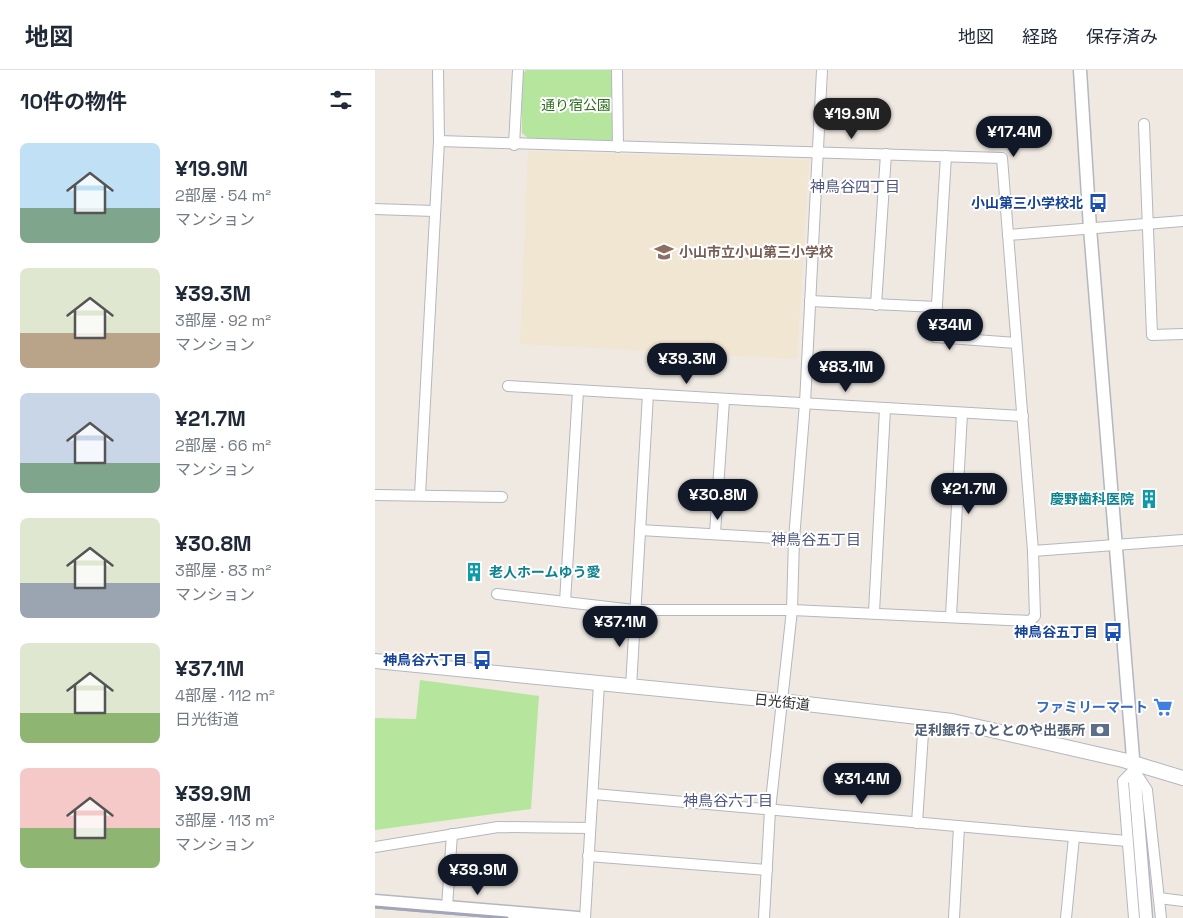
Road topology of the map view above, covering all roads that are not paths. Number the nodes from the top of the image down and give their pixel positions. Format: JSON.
{"nodes":[{"id":1,"x":438,"y":70,"type":"edge"},
{"id":2,"x":518,"y":70,"type":"edge"},
{"id":3,"x":617,"y":70,"type":"edge"},
{"id":4,"x":822,"y":70,"type":"edge"},
{"id":5,"x":1080,"y":70,"type":"edge"},
{"id":6,"x":1144,"y":124,"type":"dead end"},
{"id":7,"x":439,"y":141,"type":"junction"},
{"id":8,"x":514,"y":145,"type":"junction"},
{"id":9,"x":618,"y":147,"type":"junction"},
{"id":10,"x":817,"y":152,"type":"junction"},
{"id":11,"x":885,"y":154,"type":"junction"},
{"id":12,"x":946,"y":156,"type":"junction"},
{"id":13,"x":375,"y":209,"type":"edge"},
{"id":14,"x":434,"y":211,"type":"junction"},
{"id":15,"x":1183,"y":221,"type":"edge"},
{"id":16,"x":1149,"y":224,"type":"junction"},
{"id":17,"x":1091,"y":228,"type":"junction"},
{"id":18,"x":1009,"y":234,"type":"junction"},
{"id":19,"x":810,"y":301,"type":"junction"},
{"id":20,"x":876,"y":305,"type":"junction"},
{"id":21,"x":937,"y":307,"type":"junction"},
{"id":22,"x":1183,"y":334,"type":"edge"},
{"id":23,"x":1017,"y":343,"type":"junction"},
{"id":24,"x":508,"y":386,"type":"dead end"},
{"id":25,"x":578,"y":391,"type":"junction"},
{"id":26,"x":648,"y":394,"type":"junction"},
{"id":27,"x":724,"y":400,"type":"junction"},
{"id":28,"x":805,"y":403,"type":"junction"},
{"id":29,"x":885,"y":409,"type":"junction"},
{"id":30,"x":962,"y":413,"type":"junction"},
{"id":31,"x":1023,"y":416,"type":"junction"},
{"id":32,"x":375,"y":495,"type":"edge"},
{"id":33,"x":420,"y":495,"type":"junction"},
{"id":34,"x":502,"y":497,"type":"dead end"},
{"id":35,"x":640,"y":530,"type":"junction"},
{"id":36,"x":715,"y":533,"type":"junction"},
{"id":37,"x":794,"y":539,"type":"junction"},
{"id":38,"x":1183,"y":540,"type":"edge"},
{"id":39,"x":1116,"y":545,"type":"junction"},
{"id":40,"x":1033,"y":551,"type":"junction"},
{"id":41,"x":497,"y":594,"type":"dead end"},
{"id":42,"x":565,"y":602,"type":"junction"},
{"id":43,"x":634,"y":610,"type":"junction"},
{"id":44,"x":792,"y":610,"type":"junction"},
{"id":45,"x":874,"y":612,"type":"junction"},
{"id":46,"x":951,"y":616,"type":"junction"},
{"id":47,"x":375,"y":661,"type":"edge"},
{"id":48,"x":599,"y":684,"type":"junction"},
{"id":49,"x":631,"y":686,"type":"junction"},
{"id":50,"x":781,"y":701,"type":"junction"},
{"id":51,"x":924,"y":718,"type":"junction"},
{"id":52,"x":1133,"y":766,"type":"junction"},
{"id":53,"x":1183,"y":778,"type":"edge"},
{"id":54,"x":593,"y":794,"type":"junction"},
{"id":55,"x":770,"y":810,"type":"junction"},
{"id":56,"x":917,"y":823,"type":"junction"},
{"id":57,"x":959,"y":827,"type":"junction"},
{"id":58,"x":590,"y":828,"type":"junction"},
{"id":59,"x":452,"y":834,"type":"junction"},
{"id":60,"x":1074,"y":837,"type":"junction"},
{"id":61,"x":1127,"y":841,"type":"junction"},
{"id":62,"x":375,"y":847,"type":"edge"},
{"id":63,"x":588,"y":856,"type":"junction"},
{"id":64,"x":767,"y":870,"type":"junction"},
{"id":65,"x":1159,"y":898,"type":"junction"},
{"id":66,"x":1183,"y":900,"type":"edge"},
{"id":67,"x":375,"y":901,"type":"edge"},
{"id":68,"x":447,"y":907,"type":"junction"},
{"id":69,"x":578,"y":918,"type":"edge"},
{"id":70,"x":585,"y":918,"type":"edge"},
{"id":71,"x":764,"y":918,"type":"edge"},
{"id":72,"x":954,"y":918,"type":"edge"},
{"id":73,"x":1066,"y":918,"type":"edge"},
{"id":74,"x":1134,"y":918,"type":"edge"},
{"id":75,"x":1147,"y":918,"type":"edge"},
{"id":76,"x":1161,"y":918,"type":"edge"}],
"edges":[{"from":1,"to":7,"type":"street"},
{"from":2,"to":8,"type":"street"},
{"from":3,"to":9,"type":"street"},
{"from":4,"to":10,"type":"street"},
{"from":5,"to":17,"type":"street"},
{"from":6,"to":16,"type":"street"},
{"from":7,"to":8,"type":"street"},
{"from":7,"to":14,"type":"street"},
{"from":8,"to":9,"type":"street"},
{"from":9,"to":10,"type":"street"},
{"from":10,"to":11,"type":"street"},
{"from":10,"to":19,"type":"street"},
{"from":11,"to":12,"type":"street"},
{"from":11,"to":20,"type":"street"},
{"from":12,"to":18,"type":"street"},
{"from":12,"to":21,"type":"street"},
{"from":13,"to":14,"type":"street"},
{"from":14,"to":33,"type":"street"},
{"from":15,"to":16,"type":"street"},
{"from":16,"to":17,"type":"street"},
{"from":16,"to":22,"type":"street"},
{"from":17,"to":18,"type":"street"},
{"from":17,"to":39,"type":"street"},
{"from":18,"to":23,"type":"street"},
{"from":19,"to":20,"type":"street"},
{"from":19,"to":28,"type":"street"},
{"from":20,"to":21,"type":"street"},
{"from":21,"to":23,"type":"street"},
{"from":23,"to":31,"type":"street"},
{"from":24,"to":25,"type":"street"},
{"from":25,"to":26,"type":"street"},
{"from":25,"to":42,"type":"street"},
{"from":26,"to":27,"type":"street"},
{"from":26,"to":35,"type":"street"},
{"from":27,"to":28,"type":"street"},
{"from":27,"to":36,"type":"street"},
{"from":28,"to":29,"type":"street"},
{"from":28,"to":37,"type":"street"},
{"from":29,"to":30,"type":"street"},
{"from":29,"to":45,"type":"street"},
{"from":30,"to":31,"type":"street"},
{"from":30,"to":46,"type":"street"},
{"from":31,"to":40,"type":"street"},
{"from":32,"to":33,"type":"street"},
{"from":33,"to":34,"type":"street"},
{"from":35,"to":36,"type":"street"},
{"from":35,"to":43,"type":"street"},
{"from":36,"to":37,"type":"street"},
{"from":37,"to":44,"type":"street"},
{"from":38,"to":39,"type":"street"},
{"from":39,"to":40,"type":"street"},
{"from":39,"to":52,"type":"street"},
{"from":40,"to":46,"type":"street"},
{"from":41,"to":42,"type":"street"},
{"from":42,"to":43,"type":"street"},
{"from":43,"to":44,"type":"street"},
{"from":43,"to":49,"type":"street"},
{"from":44,"to":45,"type":"street"},
{"from":44,"to":50,"type":"street"},
{"from":45,"to":46,"type":"street"},
{"from":47,"to":48,"type":"main road","name":"日光街道"},
{"from":48,"to":49,"type":"main road","name":"日光街道"},
{"from":48,"to":54,"type":"street"},
{"from":49,"to":50,"type":"main road","name":"日光街道"},
{"from":50,"to":51,"type":"main road","name":"日光街道"},
{"from":50,"to":55,"type":"street"},
{"from":51,"to":52,"type":"main road","name":"日光街道"},
{"from":51,"to":56,"type":"street"},
{"from":52,"to":53,"type":"main road","name":"日光街道"},
{"from":52,"to":61,"type":"street"},
{"from":52,"to":65,"type":"street"},
{"from":52,"to":75,"type":"street"},
{"from":54,"to":55,"type":"street"},
{"from":54,"to":58,"type":"street"},
{"from":55,"to":56,"type":"street"},
{"from":55,"to":64,"type":"street"},
{"from":56,"to":57,"type":"street"},
{"from":57,"to":60,"type":"street"},
{"from":57,"to":72,"type":"street"},
{"from":58,"to":59,"type":"street"},
{"from":58,"to":63,"type":"street"},
{"from":59,"to":62,"type":"street"},
{"from":59,"to":68,"type":"street"},
{"from":60,"to":61,"type":"street"},
{"from":60,"to":73,"type":"street"},
{"from":61,"to":74,"type":"street"},
{"from":63,"to":64,"type":"street"},
{"from":63,"to":70,"type":"street"},
{"from":64,"to":71,"type":"street"},
{"from":65,"to":66,"type":"street"},
{"from":65,"to":76,"type":"street"},
{"from":67,"to":68,"type":"street"},
{"from":68,"to":69,"type":"street"}]}
